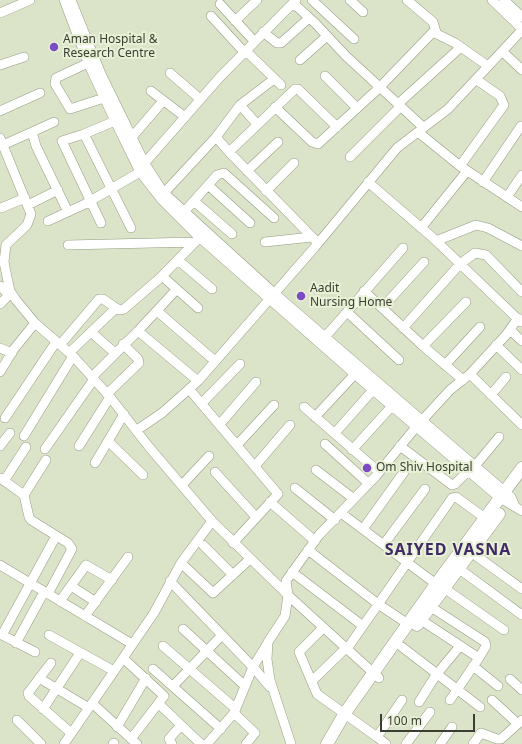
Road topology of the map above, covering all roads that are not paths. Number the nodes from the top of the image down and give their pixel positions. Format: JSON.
{"nodes":[{"id":1,"x":29,"y":0,"type":"edge"},
{"id":2,"x":64,"y":0,"type":"edge"},
{"id":3,"x":71,"y":0,"type":"edge"},
{"id":4,"x":256,"y":0,"type":"edge"},
{"id":5,"x":312,"y":0,"type":"edge"},
{"id":6,"x":350,"y":0,"type":"edge"},
{"id":7,"x":407,"y":0,"type":"edge"},
{"id":8,"x":492,"y":0,"type":"edge"},
{"id":9,"x":504,"y":0,"type":"edge"},
{"id":10,"x":294,"y":2,"type":"edge"},
{"id":11,"x":220,"y":4,"type":"dead end"},
{"id":12,"x":363,"y":12,"type":"dead end"},
{"id":13,"x":0,"y":13,"type":"edge"},
{"id":14,"x":211,"y":16,"type":"dead end"},
{"id":15,"x":522,"y":17,"type":"edge"},
{"id":16,"x":309,"y":18,"type":"junction"},
{"id":17,"x":235,"y":21,"type":"junction"},
{"id":18,"x":522,"y":30,"type":"edge"},
{"id":19,"x":263,"y":32,"type":"junction"},
{"id":20,"x":436,"y":32,"type":"junction"},
{"id":21,"x":327,"y":36,"type":"junction"},
{"id":22,"x":354,"y":39,"type":"dead end"},
{"id":23,"x":254,"y":41,"type":"junction"},
{"id":24,"x":461,"y":47,"type":"junction"},
{"id":25,"x":244,"y":51,"type":"junction"},
{"id":26,"x":503,"y":52,"type":"junction"},
{"id":27,"x":24,"y":57,"type":"dead end"},
{"id":28,"x":300,"y":60,"type":"dead end"},
{"id":29,"x":88,"y":63,"type":"junction"},
{"id":30,"x":0,"y":65,"type":"edge"},
{"id":31,"x":488,"y":66,"type":"junction"},
{"id":32,"x":522,"y":70,"type":"edge"},
{"id":33,"x":170,"y":73,"type":"dead end"},
{"id":34,"x":325,"y":76,"type":"dead end"},
{"id":35,"x":477,"y":80,"type":"junction"},
{"id":36,"x":379,"y":88,"type":"junction"},
{"id":37,"x":151,"y":91,"type":"dead end"},
{"id":38,"x":40,"y":93,"type":"dead end"},
{"id":39,"x":104,"y":98,"type":"junction"},
{"id":40,"x":200,"y":99,"type":"junction"},
{"id":41,"x":163,"y":101,"type":"junction"},
{"id":42,"x":240,"y":105,"type":"junction"},
{"id":43,"x":399,"y":105,"type":"junction"},
{"id":44,"x":275,"y":107,"type":"junction"},
{"id":45,"x":357,"y":108,"type":"junction"},
{"id":46,"x":0,"y":111,"type":"edge"},
{"id":47,"x":185,"y":117,"type":"junction"},
{"id":48,"x":115,"y":120,"type":"junction"},
{"id":49,"x":54,"y":122,"type":"dead end"},
{"id":50,"x":257,"y":124,"type":"junction"},
{"id":51,"x":521,"y":126,"type":"edge"},
{"id":52,"x":337,"y":127,"type":"junction"},
{"id":53,"x":420,"y":130,"type":"junction"},
{"id":54,"x":32,"y":132,"type":"junction"},
{"id":55,"x":84,"y":134,"type":"junction"},
{"id":56,"x":132,"y":137,"type":"junction"},
{"id":57,"x":216,"y":137,"type":"junction"},
{"id":58,"x":2,"y":142,"type":"edge"},
{"id":59,"x":278,"y":142,"type":"dead end"},
{"id":60,"x":229,"y":152,"type":"junction"},
{"id":61,"x":350,"y":157,"type":"dead end"},
{"id":62,"x":294,"y":163,"type":"dead end"},
{"id":63,"x":141,"y":168,"type":"junction"},
{"id":64,"x":464,"y":169,"type":"junction"},
{"id":65,"x":247,"y":171,"type":"junction"},
{"id":66,"x":522,"y":174,"type":"edge"},
{"id":67,"x":368,"y":182,"type":"junction"},
{"id":68,"x":483,"y":182,"type":"junction"},
{"id":69,"x":208,"y":185,"type":"junction"},
{"id":70,"x":58,"y":190,"type":"junction"},
{"id":71,"x":111,"y":190,"type":"junction"},
{"id":72,"x":266,"y":191,"type":"junction"},
{"id":73,"x":164,"y":193,"type":"junction"},
{"id":74,"x":507,"y":197,"type":"junction"},
{"id":75,"x":90,"y":201,"type":"junction"},
{"id":76,"x":194,"y":201,"type":"junction"},
{"id":77,"x":26,"y":202,"type":"junction"},
{"id":78,"x":0,"y":207,"type":"edge"},
{"id":79,"x":522,"y":207,"type":"edge"},
{"id":80,"x":68,"y":212,"type":"junction"},
{"id":81,"x":184,"y":212,"type":"junction"},
{"id":82,"x":274,"y":218,"type":"dead end"},
{"id":83,"x":48,"y":221,"type":"dead end"},
{"id":84,"x":101,"y":223,"type":"dead end"},
{"id":85,"x":250,"y":223,"type":"dead end"},
{"id":86,"x":131,"y":228,"type":"dead end"},
{"id":87,"x":421,"y":228,"type":"junction"},
{"id":88,"x":232,"y":234,"type":"dead end"},
{"id":89,"x":200,"y":237,"type":"junction"},
{"id":90,"x":315,"y":240,"type":"junction"},
{"id":91,"x":436,"y":241,"type":"junction"},
{"id":92,"x":265,"y":242,"type":"dead end"},
{"id":93,"x":68,"y":245,"type":"dead end"},
{"id":94,"x":522,"y":246,"type":"edge"},
{"id":95,"x":403,"y":248,"type":"dead end"},
{"id":96,"x":178,"y":260,"type":"junction"},
{"id":97,"x":424,"y":262,"type":"dead end"},
{"id":98,"x":460,"y":264,"type":"junction"},
{"id":99,"x":162,"y":276,"type":"junction"},
{"id":100,"x":0,"y":286,"type":"edge"},
{"id":101,"x":212,"y":289,"type":"dead end"},
{"id":102,"x":176,"y":290,"type":"junction"},
{"id":103,"x":364,"y":291,"type":"junction"},
{"id":104,"x":522,"y":292,"type":"edge"},
{"id":105,"x":10,"y":294,"type":"junction"},
{"id":106,"x":271,"y":296,"type":"junction"},
{"id":107,"x":466,"y":302,"type":"dead end"},
{"id":108,"x":0,"y":304,"type":"edge"},
{"id":109,"x":198,"y":308,"type":"dead end"},
{"id":110,"x":382,"y":308,"type":"junction"},
{"id":111,"x":115,"y":309,"type":"junction"},
{"id":112,"x":158,"y":311,"type":"junction"},
{"id":113,"x":347,"y":312,"type":"junction"},
{"id":114,"x":520,"y":320,"type":"edge"},
{"id":115,"x":35,"y":323,"type":"junction"},
{"id":116,"x":480,"y":327,"type":"dead end"},
{"id":117,"x":403,"y":328,"type":"junction"},
{"id":118,"x":510,"y":330,"type":"junction"},
{"id":119,"x":138,"y":331,"type":"junction"},
{"id":120,"x":91,"y":332,"type":"junction"},
{"id":121,"x":326,"y":337,"type":"junction"},
{"id":122,"x":522,"y":342,"type":"edge"},
{"id":123,"x":58,"y":343,"type":"junction"},
{"id":124,"x":123,"y":344,"type":"junction"},
{"id":125,"x":496,"y":345,"type":"junction"},
{"id":126,"x":423,"y":346,"type":"junction"},
{"id":127,"x":0,"y":348,"type":"edge"},
{"id":128,"x":12,"y":352,"type":"junction"},
{"id":129,"x":115,"y":353,"type":"junction"},
{"id":130,"x":71,"y":354,"type":"junction"},
{"id":131,"x":399,"y":360,"type":"dead end"},
{"id":132,"x":215,"y":361,"type":"junction"},
{"id":133,"x":240,"y":364,"type":"dead end"},
{"id":134,"x":446,"y":365,"type":"junction"},
{"id":135,"x":522,"y":370,"type":"edge"},
{"id":136,"x":0,"y":372,"type":"edge"},
{"id":137,"x":355,"y":374,"type":"junction"},
{"id":138,"x":467,"y":377,"type":"junction"},
{"id":139,"x":506,"y":377,"type":"dead end"},
{"id":140,"x":93,"y":378,"type":"junction"},
{"id":141,"x":198,"y":381,"type":"junction"},
{"id":142,"x":256,"y":382,"type":"dead end"},
{"id":143,"x":189,"y":389,"type":"junction"},
{"id":144,"x":373,"y":390,"type":"junction"},
{"id":145,"x":109,"y":395,"type":"junction"},
{"id":146,"x":492,"y":395,"type":"junction"},
{"id":147,"x":202,"y":403,"type":"junction"},
{"id":148,"x":274,"y":405,"type":"dead end"},
{"id":149,"x":392,"y":406,"type":"junction"},
{"id":150,"x":304,"y":407,"type":"dead end"},
{"id":151,"x":124,"y":414,"type":"junction"},
{"id":152,"x":315,"y":417,"type":"junction"},
{"id":153,"x":5,"y":418,"type":"dead end"},
{"id":154,"x":220,"y":424,"type":"junction"},
{"id":155,"x":419,"y":424,"type":"junction"},
{"id":156,"x":522,"y":425,"type":"edge"},
{"id":157,"x":290,"y":426,"type":"dead end"},
{"id":158,"x":137,"y":430,"type":"junction"},
{"id":159,"x":10,"y":433,"type":"dead end"},
{"id":160,"x":335,"y":433,"type":"junction"},
{"id":161,"x":24,"y":436,"type":"dead end"},
{"id":162,"x":500,"y":437,"type":"dead end"},
{"id":163,"x":108,"y":441,"type":"junction"},
{"id":164,"x":325,"y":444,"type":"dead end"},
{"id":165,"x":237,"y":445,"type":"junction"},
{"id":166,"x":0,"y":446,"type":"edge"},
{"id":167,"x":79,"y":446,"type":"dead end"},
{"id":168,"x":400,"y":446,"type":"junction"},
{"id":169,"x":26,"y":447,"type":"dead end"},
{"id":170,"x":45,"y":449,"type":"dead end"},
{"id":171,"x":352,"y":450,"type":"junction"},
{"id":172,"x":209,"y":456,"type":"dead end"},
{"id":173,"x":46,"y":460,"type":"dead end"},
{"id":174,"x":94,"y":463,"type":"dead end"},
{"id":175,"x":254,"y":466,"type":"junction"},
{"id":176,"x":471,"y":468,"type":"junction"},
{"id":177,"x":522,"y":468,"type":"edge"},
{"id":178,"x":316,"y":470,"type":"dead end"},
{"id":179,"x":215,"y":472,"type":"dead end"},
{"id":180,"x":379,"y":472,"type":"junction"},
{"id":181,"x":404,"y":472,"type":"dead end"},
{"id":182,"x":143,"y":475,"type":"dead end"},
{"id":183,"x":2,"y":479,"type":"edge"},
{"id":184,"x":522,"y":482,"type":"edge"},
{"id":185,"x":368,"y":483,"type":"junction"},
{"id":186,"x":182,"y":486,"type":"junction"},
{"id":187,"x":295,"y":488,"type":"dead end"},
{"id":188,"x":425,"y":490,"type":"dead end"},
{"id":189,"x":24,"y":494,"type":"junction"},
{"id":190,"x":354,"y":499,"type":"junction"},
{"id":191,"x":510,"y":501,"type":"edge"},
{"id":192,"x":270,"y":502,"type":"junction"},
{"id":193,"x":338,"y":516,"type":"junction"},
{"id":194,"x":256,"y":517,"type":"junction"},
{"id":195,"x":485,"y":518,"type":"junction"},
{"id":196,"x":212,"y":521,"type":"junction"},
{"id":197,"x":363,"y":529,"type":"junction"},
{"id":198,"x":56,"y":536,"type":"junction"},
{"id":199,"x":315,"y":541,"type":"junction"},
{"id":200,"x":233,"y":543,"type":"junction"},
{"id":201,"x":384,"y":544,"type":"junction"},
{"id":202,"x":203,"y":545,"type":"dead end"},
{"id":203,"x":308,"y":550,"type":"junction"},
{"id":204,"x":471,"y":552,"type":"junction"},
{"id":205,"x":128,"y":557,"type":"dead end"},
{"id":206,"x":250,"y":559,"type":"junction"},
{"id":207,"x":406,"y":562,"type":"junction"},
{"id":208,"x":181,"y":563,"type":"junction"},
{"id":209,"x":0,"y":565,"type":"edge"},
{"id":210,"x":458,"y":568,"type":"junction"},
{"id":211,"x":292,"y":572,"type":"junction"},
{"id":212,"x":233,"y":575,"type":"junction"},
{"id":213,"x":112,"y":580,"type":"junction"},
{"id":214,"x":170,"y":581,"type":"junction"},
{"id":215,"x":30,"y":584,"type":"junction"},
{"id":216,"x":71,"y":586,"type":"junction"},
{"id":217,"x":440,"y":586,"type":"junction"},
{"id":218,"x":522,"y":589,"type":"edge"},
{"id":219,"x":46,"y":593,"type":"junction"},
{"id":220,"x":288,"y":595,"type":"junction"},
{"id":221,"x":60,"y":602,"type":"junction"},
{"id":222,"x":96,"y":602,"type":"junction"},
{"id":223,"x":378,"y":604,"type":"junction"},
{"id":224,"x":522,"y":606,"type":"edge"},
{"id":225,"x":431,"y":607,"type":"junction"},
{"id":226,"x":86,"y":616,"type":"junction"},
{"id":227,"x":522,"y":616,"type":"edge"},
{"id":228,"x":421,"y":620,"type":"junction"},
{"id":229,"x":408,"y":624,"type":"junction"},
{"id":230,"x":363,"y":626,"type":"junction"},
{"id":231,"x":323,"y":628,"type":"junction"},
{"id":232,"x":183,"y":629,"type":"dead end"},
{"id":233,"x":504,"y":630,"type":"dead end"},
{"id":234,"x":49,"y":635,"type":"dead end"},
{"id":235,"x":222,"y":635,"type":"junction"},
{"id":236,"x":268,"y":642,"type":"junction"},
{"id":237,"x":16,"y":643,"type":"junction"},
{"id":238,"x":132,"y":644,"type":"junction"},
{"id":239,"x":163,"y":646,"type":"dead end"},
{"id":240,"x":460,"y":646,"type":"junction"},
{"id":241,"x":402,"y":647,"type":"junction"},
{"id":242,"x":347,"y":649,"type":"junction"},
{"id":243,"x":207,"y":651,"type":"junction"},
{"id":244,"x":35,"y":652,"type":"dead end"},
{"id":245,"x":80,"y":653,"type":"junction"},
{"id":246,"x":123,"y":658,"type":"junction"},
{"id":247,"x":479,"y":658,"type":"junction"},
{"id":248,"x":51,"y":663,"type":"dead end"},
{"id":249,"x":473,"y":666,"type":"junction"},
{"id":250,"x":253,"y":667,"type":"junction"},
{"id":251,"x":153,"y":669,"type":"dead end"},
{"id":252,"x":189,"y":669,"type":"junction"},
{"id":253,"x":114,"y":671,"type":"junction"},
{"id":254,"x":436,"y":675,"type":"junction"},
{"id":255,"x":376,"y":676,"type":"junction"},
{"id":256,"x":39,"y":678,"type":"junction"},
{"id":257,"x":146,"y":678,"type":"junction"},
{"id":258,"x":510,"y":679,"type":"dead end"},
{"id":259,"x":313,"y":680,"type":"junction"},
{"id":260,"x":173,"y":686,"type":"junction"},
{"id":261,"x":245,"y":686,"type":"junction"},
{"id":262,"x":498,"y":686,"type":"dead end"},
{"id":263,"x":56,"y":690,"type":"junction"},
{"id":264,"x":272,"y":690,"type":"junction"},
{"id":265,"x":522,"y":690,"type":"edge"},
{"id":266,"x":457,"y":691,"type":"junction"},
{"id":267,"x":402,"y":700,"type":"dead end"},
{"id":268,"x":450,"y":700,"type":"dead end"},
{"id":269,"x":492,"y":700,"type":"dead end"},
{"id":270,"x":418,"y":702,"type":"dead end"},
{"id":271,"x":159,"y":704,"type":"junction"},
{"id":272,"x":90,"y":706,"type":"junction"},
{"id":273,"x":480,"y":707,"type":"dead end"},
{"id":274,"x":43,"y":709,"type":"junction"},
{"id":275,"x":235,"y":711,"type":"junction"},
{"id":276,"x":430,"y":712,"type":"dead end"},
{"id":277,"x":348,"y":715,"type":"junction"},
{"id":278,"x":17,"y":720,"type":"dead end"},
{"id":279,"x":520,"y":722,"type":"edge"},
{"id":280,"x":181,"y":725,"type":"junction"},
{"id":281,"x":117,"y":727,"type":"junction"},
{"id":282,"x":452,"y":727,"type":"dead end"},
{"id":283,"x":221,"y":729,"type":"junction"},
{"id":284,"x":71,"y":733,"type":"junction"},
{"id":285,"x":213,"y":737,"type":"junction"},
{"id":286,"x":377,"y":737,"type":"junction"},
{"id":287,"x":289,"y":740,"type":"edge"},
{"id":288,"x":134,"y":741,"type":"edge"},
{"id":289,"x":41,"y":744,"type":"edge"},
{"id":290,"x":64,"y":744,"type":"edge"},
{"id":291,"x":172,"y":744,"type":"edge"},
{"id":292,"x":201,"y":744,"type":"edge"},
{"id":293,"x":207,"y":744,"type":"edge"},
{"id":294,"x":221,"y":744,"type":"edge"},
{"id":295,"x":246,"y":744,"type":"edge"},
{"id":296,"x":281,"y":744,"type":"edge"},
{"id":297,"x":327,"y":744,"type":"edge"},
{"id":298,"x":335,"y":744,"type":"edge"},
{"id":299,"x":386,"y":744,"type":"edge"},
{"id":300,"x":406,"y":744,"type":"edge"},
{"id":301,"x":440,"y":744,"type":"edge"},
{"id":302,"x":473,"y":744,"type":"edge"}],
"edges":[{"from":1,"to":13,"type":"street"},
{"from":2,"to":29,"type":"street"},
{"from":3,"to":56,"type":"street"},
{"from":4,"to":17,"type":"street"},
{"from":5,"to":22,"type":"street"},
{"from":6,"to":12,"type":"street"},
{"from":7,"to":20,"type":"street"},
{"from":8,"to":18,"type":"street"},
{"from":9,"to":15,"type":"street"},
{"from":10,"to":16,"type":"street"},
{"from":10,"to":19,"type":"street"},
{"from":11,"to":17,"type":"street"},
{"from":14,"to":25,"type":"street"},
{"from":16,"to":19,"type":"street"},
{"from":16,"to":21,"type":"street"},
{"from":17,"to":23,"type":"street"},
{"from":18,"to":26,"type":"street"},
{"from":19,"to":23,"type":"street"},
{"from":20,"to":24,"type":"street"},
{"from":20,"to":36,"type":"street"},
{"from":21,"to":28,"type":"street"},
{"from":21,"to":36,"type":"street"},
{"from":23,"to":25,"type":"street"},
{"from":24,"to":31,"type":"street"},
{"from":24,"to":43,"type":"street"},
{"from":25,"to":40,"type":"street"},
{"from":25,"to":42,"type":"street"},
{"from":26,"to":31,"type":"street"},
{"from":26,"to":32,"type":"street"},
{"from":27,"to":30,"type":"street"},
{"from":29,"to":39,"type":"street"},
{"from":29,"to":39,"type":"street"},
{"from":31,"to":35,"type":"street"},
{"from":33,"to":40,"type":"street"},
{"from":34,"to":45,"type":"street"},
{"from":35,"to":53,"type":"street"},
{"from":35,"to":64,"type":"street"},
{"from":36,"to":43,"type":"street"},
{"from":36,"to":45,"type":"street"},
{"from":37,"to":41,"type":"street"},
{"from":38,"to":46,"type":"street"},
{"from":39,"to":48,"type":"street"},
{"from":40,"to":47,"type":"street"},
{"from":41,"to":47,"type":"street"},
{"from":41,"to":56,"type":"street"},
{"from":42,"to":50,"type":"street"},
{"from":42,"to":57,"type":"street"},
{"from":43,"to":53,"type":"street"},
{"from":43,"to":61,"type":"street"},
{"from":44,"to":50,"type":"street"},
{"from":44,"to":52,"type":"street"},
{"from":44,"to":52,"type":"street"},
{"from":45,"to":52,"type":"street"},
{"from":47,"to":63,"type":"street"},
{"from":48,"to":55,"type":"street"},
{"from":48,"to":63,"type":"street"},
{"from":49,"to":54,"type":"street"},
{"from":50,"to":60,"type":"street"},
{"from":51,"to":68,"type":"street"},
{"from":53,"to":64,"type":"street"},
{"from":53,"to":67,"type":"street"},
{"from":54,"to":58,"type":"street"},
{"from":54,"to":70,"type":"street"},
{"from":55,"to":71,"type":"street"},
{"from":55,"to":75,"type":"street"},
{"from":56,"to":63,"type":"street"},
{"from":57,"to":60,"type":"street"},
{"from":57,"to":73,"type":"street"},
{"from":58,"to":77,"type":"street"},
{"from":59,"to":65,"type":"street"},
{"from":60,"to":65,"type":"street"},
{"from":62,"to":72,"type":"street"},
{"from":63,"to":71,"type":"street"},
{"from":63,"to":73,"type":"street"},
{"from":63,"to":89,"type":"street"},
{"from":64,"to":68,"type":"street"},
{"from":64,"to":87,"type":"street"},
{"from":65,"to":72,"type":"street"},
{"from":66,"to":74,"type":"street"},
{"from":67,"to":87,"type":"street"},
{"from":67,"to":90,"type":"street"},
{"from":68,"to":74,"type":"street"},
{"from":69,"to":76,"type":"street"},
{"from":69,"to":82,"type":"street"},
{"from":69,"to":85,"type":"street"},
{"from":70,"to":77,"type":"street"},
{"from":70,"to":80,"type":"street"},
{"from":71,"to":75,"type":"street"},
{"from":71,"to":86,"type":"street"},
{"from":72,"to":90,"type":"street"},
{"from":73,"to":81,"type":"street"},
{"from":74,"to":79,"type":"street"},
{"from":75,"to":80,"type":"street"},
{"from":75,"to":84,"type":"street"},
{"from":76,"to":81,"type":"street"},
{"from":76,"to":88,"type":"street"},
{"from":77,"to":78,"type":"street"},
{"from":77,"to":105,"type":"street"},
{"from":80,"to":83,"type":"street"},
{"from":81,"to":89,"type":"street"},
{"from":87,"to":91,"type":"street"},
{"from":89,"to":93,"type":"street"},
{"from":89,"to":96,"type":"street"},
{"from":89,"to":106,"type":"street"},
{"from":90,"to":92,"type":"street"},
{"from":90,"to":106,"type":"street"},
{"from":91,"to":94,"type":"street"},
{"from":91,"to":98,"type":"street"},
{"from":95,"to":103,"type":"street"},
{"from":96,"to":99,"type":"street"},
{"from":96,"to":101,"type":"street"},
{"from":97,"to":110,"type":"street"},
{"from":98,"to":104,"type":"street"},
{"from":98,"to":114,"type":"street"},
{"from":98,"to":117,"type":"street"},
{"from":99,"to":102,"type":"street"},
{"from":99,"to":111,"type":"street"},
{"from":100,"to":105,"type":"street"},
{"from":102,"to":109,"type":"street"},
{"from":102,"to":112,"type":"street"},
{"from":103,"to":110,"type":"street"},
{"from":103,"to":113,"type":"street"},
{"from":105,"to":108,"type":"street"},
{"from":105,"to":115,"type":"street"},
{"from":106,"to":121,"type":"street"},
{"from":106,"to":132,"type":"street"},
{"from":106,"to":137,"type":"street"},
{"from":107,"to":126,"type":"street"},
{"from":110,"to":117,"type":"street"},
{"from":111,"to":120,"type":"street"},
{"from":111,"to":123,"type":"street"},
{"from":112,"to":119,"type":"street"},
{"from":112,"to":132,"type":"street"},
{"from":113,"to":121,"type":"street"},
{"from":113,"to":131,"type":"street"},
{"from":114,"to":118,"type":"street"},
{"from":115,"to":123,"type":"street"},
{"from":115,"to":128,"type":"street"},
{"from":116,"to":134,"type":"street"},
{"from":117,"to":126,"type":"street"},
{"from":118,"to":122,"type":"street"},
{"from":118,"to":125,"type":"street"},
{"from":119,"to":124,"type":"street"},
{"from":119,"to":141,"type":"street"},
{"from":120,"to":129,"type":"street"},
{"from":120,"to":130,"type":"street"},
{"from":121,"to":155,"type":"street"},
{"from":123,"to":130,"type":"street"},
{"from":123,"to":153,"type":"street"},
{"from":124,"to":129,"type":"street"},
{"from":124,"to":145,"type":"street"},
{"from":125,"to":135,"type":"street"},
{"from":125,"to":138,"type":"street"},
{"from":126,"to":134,"type":"street"},
{"from":127,"to":128,"type":"street"},
{"from":128,"to":136,"type":"street"},
{"from":129,"to":140,"type":"street"},
{"from":130,"to":140,"type":"street"},
{"from":130,"to":161,"type":"street"},
{"from":132,"to":141,"type":"street"},
{"from":133,"to":147,"type":"street"},
{"from":134,"to":138,"type":"street"},
{"from":137,"to":144,"type":"street"},
{"from":137,"to":152,"type":"street"},
{"from":138,"to":146,"type":"street"},
{"from":138,"to":155,"type":"street"},
{"from":139,"to":146,"type":"street"},
{"from":140,"to":145,"type":"street"},
{"from":140,"to":170,"type":"street"},
{"from":141,"to":143,"type":"street"},
{"from":142,"to":154,"type":"street"},
{"from":143,"to":147,"type":"street"},
{"from":143,"to":158,"type":"street"},
{"from":144,"to":149,"type":"street"},
{"from":144,"to":160,"type":"street"},
{"from":145,"to":151,"type":"street"},
{"from":145,"to":167,"type":"street"},
{"from":146,"to":156,"type":"street"},
{"from":147,"to":154,"type":"street"},
{"from":148,"to":165,"type":"street"},
{"from":149,"to":155,"type":"street"},
{"from":149,"to":171,"type":"street"},
{"from":150,"to":152,"type":"street"},
{"from":151,"to":158,"type":"street"},
{"from":151,"to":163,"type":"street"},
{"from":152,"to":160,"type":"street"},
{"from":154,"to":165,"type":"street"},
{"from":155,"to":168,"type":"street"},
{"from":155,"to":176,"type":"street"},
{"from":157,"to":175,"type":"street"},
{"from":158,"to":186,"type":"street"},
{"from":159,"to":166,"type":"street"},
{"from":160,"to":171,"type":"street"},
{"from":162,"to":176,"type":"street"},
{"from":163,"to":174,"type":"street"},
{"from":163,"to":182,"type":"street"},
{"from":164,"to":185,"type":"street"},
{"from":165,"to":175,"type":"street"},
{"from":168,"to":176,"type":"street"},
{"from":168,"to":180,"type":"street"},
{"from":169,"to":183,"type":"street"},
{"from":171,"to":180,"type":"street"},
{"from":172,"to":186,"type":"street"},
{"from":173,"to":189,"type":"street"},
{"from":175,"to":192,"type":"street"},
{"from":176,"to":191,"type":"street"},
{"from":177,"to":191,"type":"main road"},
{"from":178,"to":190,"type":"street"},
{"from":179,"to":194,"type":"street"},
{"from":180,"to":185,"type":"street"},
{"from":181,"to":197,"type":"street"},
{"from":183,"to":189,"type":"street"},
{"from":184,"to":191,"type":"main road"},
{"from":185,"to":190,"type":"street"},
{"from":186,"to":196,"type":"street"},
{"from":187,"to":193,"type":"street"},
{"from":188,"to":201,"type":"street"},
{"from":189,"to":198,"type":"street"},
{"from":190,"to":193,"type":"street"},
{"from":191,"to":195,"type":"main road"},
{"from":191,"to":204,"type":"main road"},
{"from":192,"to":194,"type":"street"},
{"from":192,"to":199,"type":"street"},
{"from":193,"to":197,"type":"street"},
{"from":193,"to":199,"type":"street"},
{"from":194,"to":200,"type":"street"},
{"from":195,"to":207,"type":"street"},
{"from":195,"to":217,"type":"main road"},
{"from":196,"to":200,"type":"street"},
{"from":196,"to":208,"type":"street"},
{"from":197,"to":201,"type":"street"},
{"from":198,"to":215,"type":"street"},
{"from":198,"to":219,"type":"street"},
{"from":199,"to":203,"type":"street"},
{"from":200,"to":206,"type":"street"},
{"from":201,"to":207,"type":"street"},
{"from":202,"to":212,"type":"street"},
{"from":203,"to":211,"type":"street"},
{"from":203,"to":223,"type":"street"},
{"from":204,"to":210,"type":"main road"},
{"from":204,"to":218,"type":"street"},
{"from":205,"to":213,"type":"street"},
{"from":206,"to":212,"type":"street"},
{"from":206,"to":220,"type":"street"},
{"from":207,"to":217,"type":"street"},
{"from":207,"to":223,"type":"street"},
{"from":208,"to":212,"type":"street"},
{"from":208,"to":214,"type":"street"},
{"from":209,"to":215,"type":"street"},
{"from":210,"to":217,"type":"main road"},
{"from":210,"to":227,"type":"street"},
{"from":211,"to":220,"type":"street"},
{"from":211,"to":230,"type":"street"},
{"from":213,"to":216,"type":"street"},
{"from":213,"to":222,"type":"street"},
{"from":214,"to":235,"type":"street"},
{"from":214,"to":238,"type":"street"},
{"from":215,"to":219,"type":"street"},
{"from":215,"to":237,"type":"street"},
{"from":216,"to":221,"type":"street"},
{"from":216,"to":222,"type":"street"},
{"from":217,"to":225,"type":"main road"},
{"from":217,"to":229,"type":"main road"},
{"from":217,"to":233,"type":"street"},
{"from":219,"to":221,"type":"street"},
{"from":219,"to":237,"type":"street"},
{"from":220,"to":231,"type":"street"},
{"from":220,"to":236,"type":"street"},
{"from":221,"to":226,"type":"street"},
{"from":222,"to":226,"type":"street"},
{"from":223,"to":229,"type":"street"},
{"from":223,"to":230,"type":"street"},
{"from":224,"to":227,"type":"street"},
{"from":225,"to":228,"type":"main road"},
{"from":225,"to":247,"type":"street"},
{"from":226,"to":238,"type":"street"},
{"from":228,"to":240,"type":"street"},
{"from":228,"to":241,"type":"main road"},
{"from":229,"to":255,"type":"main road"},
{"from":230,"to":242,"type":"street"},
{"from":231,"to":242,"type":"street"},
{"from":231,"to":259,"type":"street"},
{"from":232,"to":243,"type":"street"},
{"from":234,"to":245,"type":"street"},
{"from":235,"to":243,"type":"street"},
{"from":235,"to":250,"type":"street"},
{"from":236,"to":250,"type":"street"},
{"from":236,"to":264,"type":"street"},
{"from":237,"to":244,"type":"street"},
{"from":238,"to":246,"type":"street"},
{"from":239,"to":252,"type":"street"},
{"from":240,"to":247,"type":"street"},
{"from":240,"to":254,"type":"street"},
{"from":241,"to":254,"type":"street"},
{"from":241,"to":255,"type":"main road"},
{"from":242,"to":255,"type":"street"},
{"from":242,"to":259,"type":"street"},
{"from":243,"to":252,"type":"street"},
{"from":243,"to":261,"type":"street"},
{"from":245,"to":253,"type":"street"},
{"from":245,"to":263,"type":"street"},
{"from":246,"to":253,"type":"street"},
{"from":246,"to":257,"type":"street"},
{"from":247,"to":249,"type":"street"},
{"from":248,"to":256,"type":"street"},
{"from":249,"to":262,"type":"street"},
{"from":249,"to":266,"type":"street"},
{"from":250,"to":261,"type":"street"},
{"from":250,"to":264,"type":"street"},
{"from":251,"to":260,"type":"street"},
{"from":252,"to":260,"type":"street"},
{"from":252,"to":275,"type":"street"},
{"from":253,"to":272,"type":"street"},
{"from":254,"to":266,"type":"street"},
{"from":254,"to":270,"type":"street"},
{"from":255,"to":277,"type":"main road"},
{"from":256,"to":263,"type":"street"},
{"from":256,"to":274,"type":"street"},
{"from":257,"to":271,"type":"street"},
{"from":257,"to":281,"type":"street"},
{"from":258,"to":265,"type":"street"},
{"from":259,"to":277,"type":"street"},
{"from":260,"to":283,"type":"street"},
{"from":261,"to":275,"type":"street"},
{"from":263,"to":272,"type":"street"},
{"from":263,"to":274,"type":"street"},
{"from":264,"to":287,"type":"street"},
{"from":266,"to":268,"type":"street"},
{"from":266,"to":273,"type":"street"},
{"from":267,"to":286,"type":"street"},
{"from":269,"to":279,"type":"street"},
{"from":271,"to":280,"type":"street"},
{"from":271,"to":288,"type":"street"},
{"from":272,"to":281,"type":"street"},
{"from":272,"to":284,"type":"street"},
{"from":274,"to":284,"type":"street"},
{"from":275,"to":283,"type":"street"},
{"from":275,"to":295,"type":"street"},
{"from":276,"to":300,"type":"street"},
{"from":277,"to":286,"type":"street"},
{"from":277,"to":297,"type":"main road"},
{"from":277,"to":298,"type":"main road"},
{"from":278,"to":289,"type":"street"},
{"from":279,"to":302,"type":"street"},
{"from":280,"to":291,"type":"street"},
{"from":280,"to":292,"type":"street"},
{"from":281,"to":288,"type":"street"},
{"from":282,"to":301,"type":"street"},
{"from":283,"to":285,"type":"street"},
{"from":284,"to":290,"type":"street"},
{"from":285,"to":293,"type":"street"},
{"from":285,"to":294,"type":"street"},
{"from":286,"to":299,"type":"street"},
{"from":287,"to":296,"type":"street"}]}
